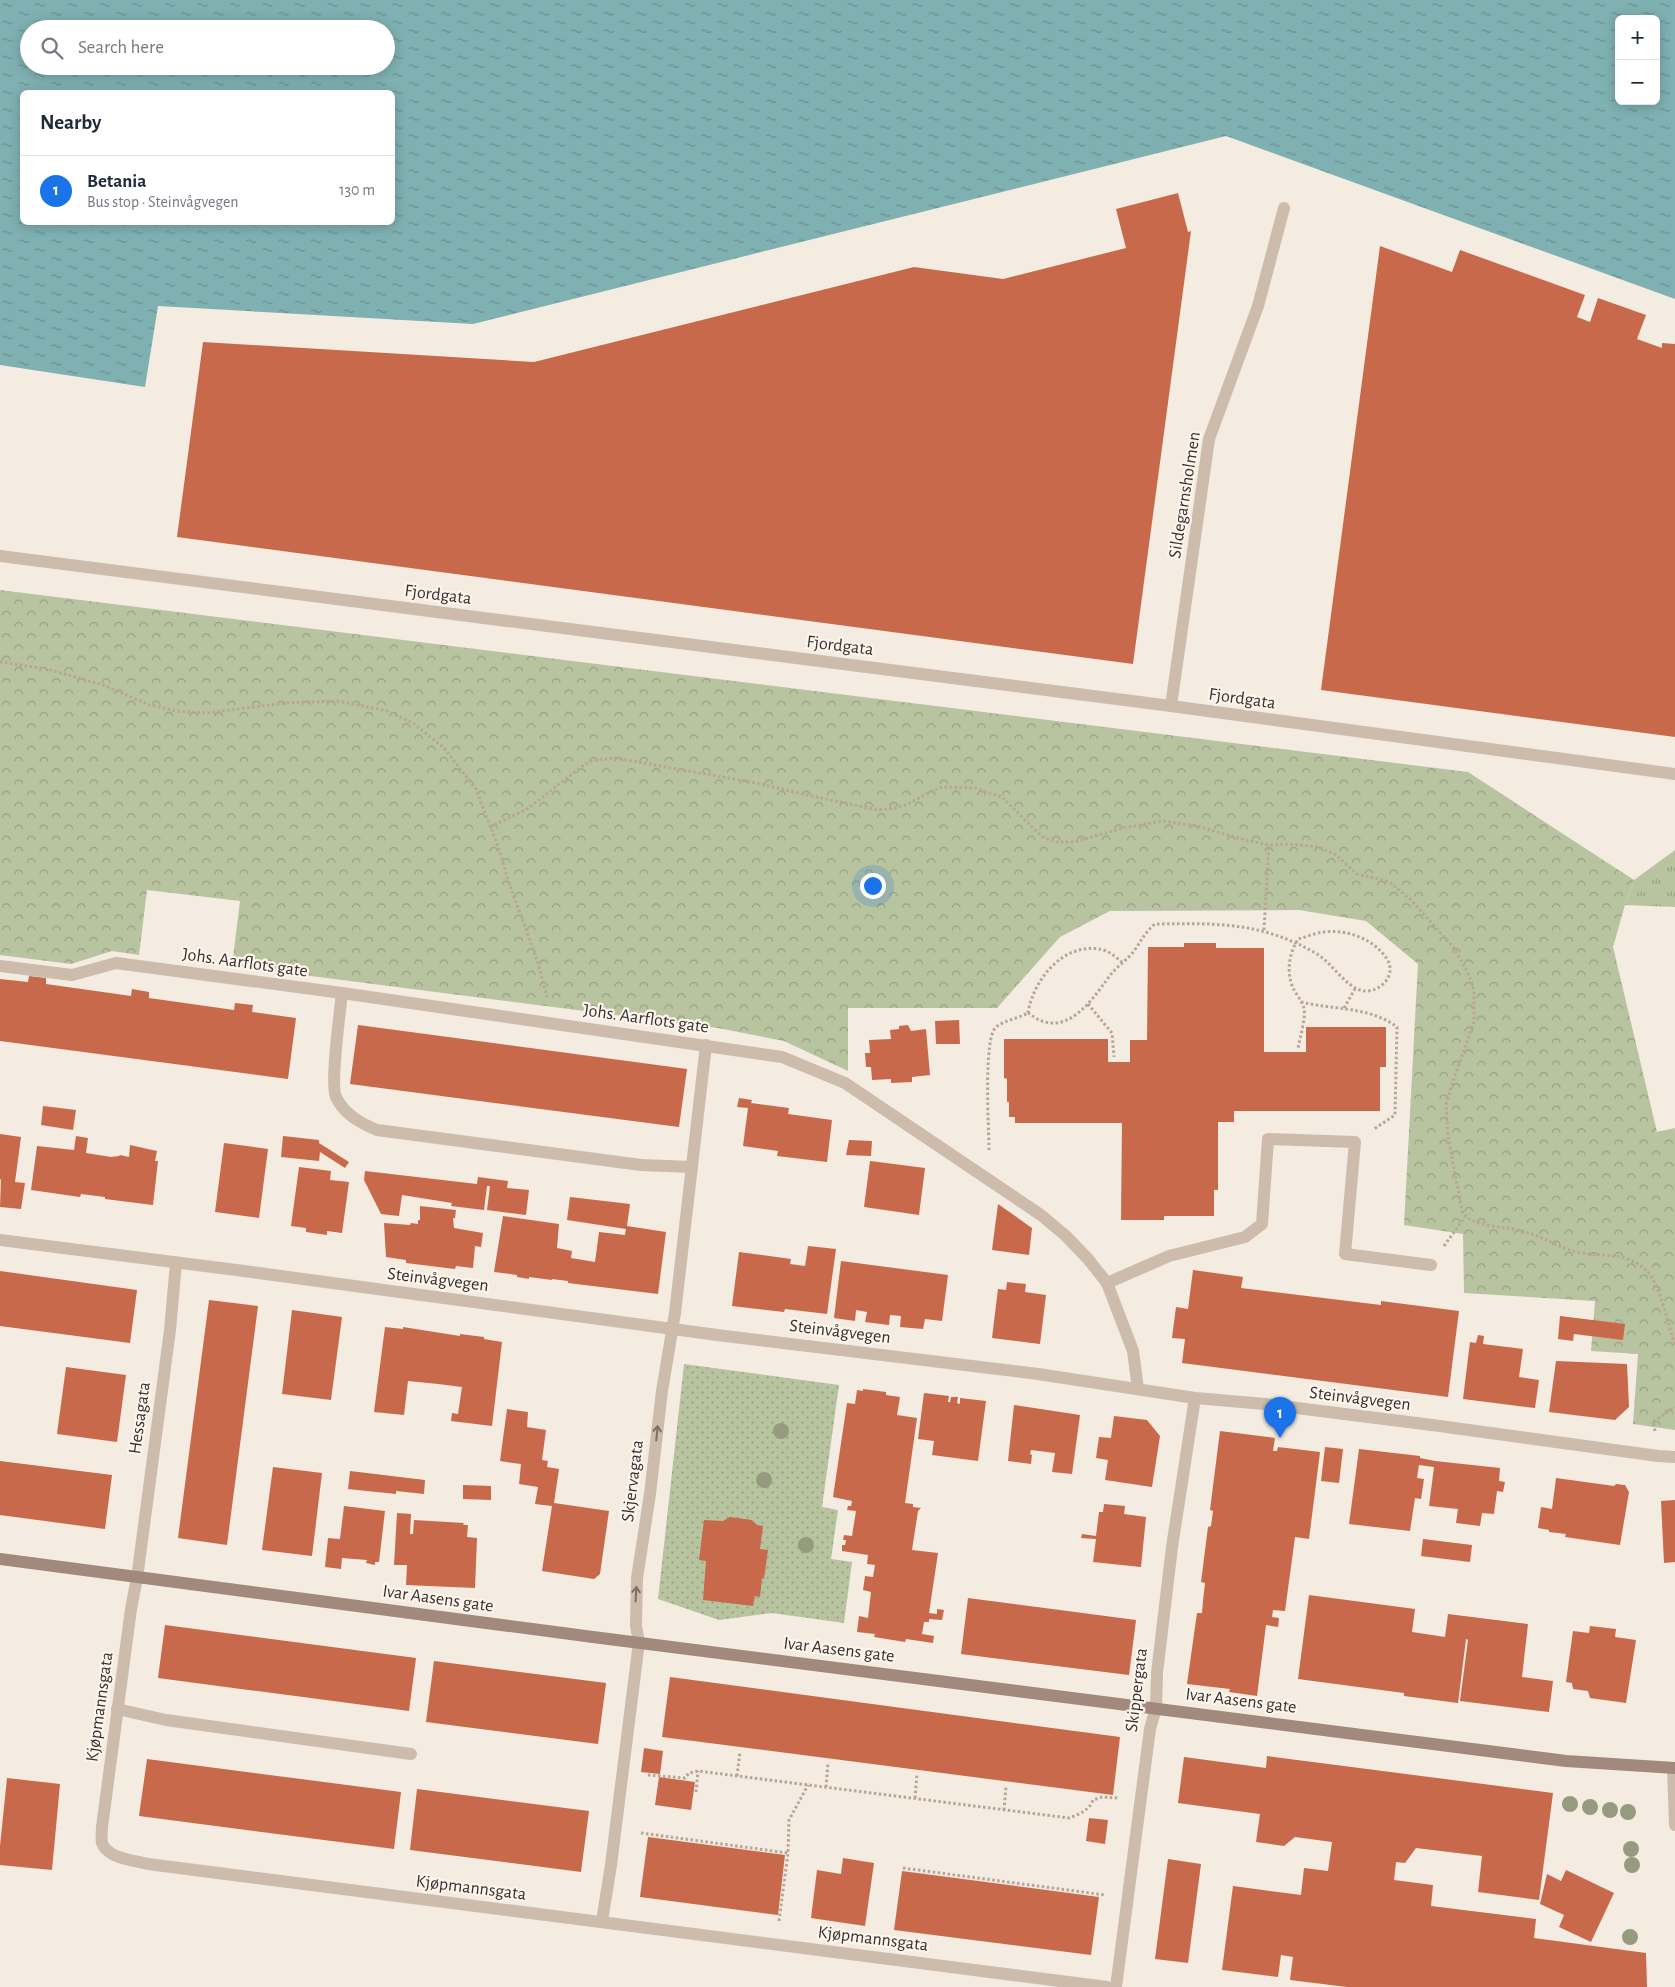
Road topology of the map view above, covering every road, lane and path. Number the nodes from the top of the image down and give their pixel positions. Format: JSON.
{"nodes":[{"id":1,"x":1284,"y":208,"type":"dead end"},
{"id":2,"x":0,"y":556,"type":"edge"},
{"id":3,"x":0,"y":662,"type":"edge"},
{"id":4,"x":1171,"y":706,"type":"junction"},
{"id":5,"x":1675,"y":774,"type":"edge"},
{"id":6,"x":490,"y":827,"type":"junction"},
{"id":7,"x":1269,"y":845,"type":"junction"},
{"id":8,"x":1264,"y":930,"type":"junction"},
{"id":9,"x":1296,"y":942,"type":"junction"},
{"id":10,"x":1123,"y":962,"type":"junction"},
{"id":11,"x":0,"y":966,"type":"edge"},
{"id":12,"x":1355,"y":989,"type":"junction"},
{"id":13,"x":342,"y":993,"type":"junction"},
{"id":14,"x":1301,"y":1002,"type":"junction"},
{"id":15,"x":1088,"y":1004,"type":"junction"},
{"id":16,"x":1344,"y":1008,"type":"junction"},
{"id":17,"x":1028,"y":1014,"type":"junction"},
{"id":18,"x":549,"y":1023,"type":"junction"},
{"id":19,"x":706,"y":1045,"type":"junction"},
{"id":20,"x":1298,"y":1048,"type":"dead end"},
{"id":21,"x":1114,"y":1057,"type":"dead end"},
{"id":22,"x":1395,"y":1115,"type":"dead end"},
{"id":23,"x":692,"y":1167,"type":"junction"},
{"id":24,"x":985,"y":1178,"type":"junction"},
{"id":25,"x":1465,"y":1217,"type":"junction"},
{"id":26,"x":0,"y":1240,"type":"edge"},
{"id":27,"x":176,"y":1263,"type":"junction"},
{"id":28,"x":1431,"y":1265,"type":"joint"},
{"id":29,"x":1107,"y":1284,"type":"junction"},
{"id":30,"x":673,"y":1329,"type":"junction"},
{"id":31,"x":1675,"y":1346,"type":"edge"},
{"id":32,"x":1138,"y":1389,"type":"junction"},
{"id":33,"x":1195,"y":1398,"type":"junction"},
{"id":34,"x":1675,"y":1457,"type":"edge"},
{"id":35,"x":0,"y":1559,"type":"edge"},
{"id":36,"x":137,"y":1578,"type":"junction"},
{"id":37,"x":640,"y":1642,"type":"junction"},
{"id":38,"x":1156,"y":1708,"type":"junction"},
{"id":39,"x":117,"y":1709,"type":"junction"},
{"id":40,"x":740,"y":1752,"type":"dead end"},
{"id":41,"x":411,"y":1754,"type":"dead end"},
{"id":42,"x":828,"y":1763,"type":"dead end"},
{"id":43,"x":1674,"y":1768,"type":"edge"},
{"id":44,"x":622,"y":1771,"type":"junction"},
{"id":45,"x":698,"y":1771,"type":"junction"},
{"id":46,"x":917,"y":1774,"type":"dead end"},
{"id":47,"x":737,"y":1776,"type":"junction"},
{"id":48,"x":808,"y":1784,"type":"junction"},
{"id":49,"x":1006,"y":1786,"type":"dead end"},
{"id":50,"x":826,"y":1787,"type":"junction"},
{"id":51,"x":696,"y":1792,"type":"dead end"},
{"id":52,"x":915,"y":1798,"type":"junction"},
{"id":53,"x":1112,"y":1798,"type":"dead end"},
{"id":54,"x":1004,"y":1810,"type":"junction"},
{"id":55,"x":1675,"y":1825,"type":"edge"},
{"id":56,"x":615,"y":1830,"type":"junction"},
{"id":57,"x":788,"y":1853,"type":"junction"},
{"id":58,"x":903,"y":1868,"type":"dead end"},
{"id":59,"x":1128,"y":1898,"type":"junction"},
{"id":60,"x":780,"y":1913,"type":"dead end"},
{"id":61,"x":602,"y":1921,"type":"junction"},
{"id":62,"x":1107,"y":1987,"type":"edge"},
{"id":63,"x":1116,"y":1987,"type":"edge"}],
"edges":[{"from":1,"to":4,"type":"street","name":"Sildegarnsholmen"},
{"from":2,"to":4,"type":"street","name":"Fjordgata"},
{"from":3,"to":6,"type":"path"},
{"from":4,"to":5,"type":"street","name":"Fjordgata"},
{"from":6,"to":7,"type":"path"},
{"from":6,"to":18,"type":"path"},
{"from":7,"to":8,"type":"path"},
{"from":7,"to":25,"type":"path"},
{"from":8,"to":9,"type":"path"},
{"from":8,"to":10,"type":"path"},
{"from":9,"to":12,"type":"path"},
{"from":9,"to":12,"type":"path"},
{"from":9,"to":14,"type":"path"},
{"from":10,"to":15,"type":"path"},
{"from":10,"to":17,"type":"path"},
{"from":11,"to":13,"type":"street","name":"Johs. Aarflots gate"},
{"from":12,"to":16,"type":"path"},
{"from":13,"to":18,"type":"street","name":"Johs. Aarflots gate"},
{"from":13,"to":23,"type":"street"},
{"from":14,"to":16,"type":"path"},
{"from":14,"to":20,"type":"path"},
{"from":15,"to":17,"type":"path"},
{"from":15,"to":21,"type":"path"},
{"from":16,"to":22,"type":"path"},
{"from":17,"to":24,"type":"path"},
{"from":18,"to":19,"type":"street","name":"Johs. Aarflots gate"},
{"from":19,"to":23,"type":"street","name":"Skjervagata"},
{"from":19,"to":24,"type":"street","name":"Johs. Aarflots gate"},
{"from":23,"to":30,"type":"street","name":"Skjervagata"},
{"from":24,"to":29,"type":"street","name":"Johs. Aarflots gate"},
{"from":25,"to":28,"type":"path"},
{"from":25,"to":31,"type":"path"},
{"from":26,"to":27,"type":"street","name":"Steinvågvegen"},
{"from":27,"to":30,"type":"street","name":"Steinvågvegen"},
{"from":27,"to":36,"type":"street","name":"Hessagata"},
{"from":28,"to":29,"type":"street"},
{"from":29,"to":32,"type":"street","name":"Johs. Aarflots gate"},
{"from":30,"to":32,"type":"street","name":"Steinvågvegen"},
{"from":37,"to":30,"type":"street","name":"Skjervagata","one_way":true},
{"from":32,"to":33,"type":"street","name":"Steinvågvegen"},
{"from":33,"to":34,"type":"street","name":"Steinvågvegen"},
{"from":33,"to":38,"type":"street","name":"Skippergata"},
{"from":35,"to":36,"type":"main road","name":"Ivar Aasens gate"},
{"from":36,"to":37,"type":"main road","name":"Ivar Aasens gate"},
{"from":36,"to":39,"type":"street","name":"Kjøpmannsgata"},
{"from":37,"to":38,"type":"main road","name":"Ivar Aasens gate"},
{"from":37,"to":44,"type":"street","name":"Skjervagata"},
{"from":38,"to":43,"type":"main road","name":"Ivar Aasens gate"},
{"from":38,"to":59,"type":"street","name":"Skippergata"},
{"from":39,"to":41,"type":"street"},
{"from":39,"to":61,"type":"street","name":"Kjøpmannsgata"},
{"from":40,"to":47,"type":"path"},
{"from":42,"to":50,"type":"path"},
{"from":43,"to":55,"type":"street"},
{"from":44,"to":45,"type":"path"},
{"from":44,"to":56,"type":"street","name":"Skjervagata"},
{"from":45,"to":47,"type":"path"},
{"from":45,"to":51,"type":"path"},
{"from":46,"to":52,"type":"path"},
{"from":47,"to":48,"type":"path"},
{"from":48,"to":50,"type":"path"},
{"from":48,"to":57,"type":"path"},
{"from":49,"to":54,"type":"path"},
{"from":50,"to":52,"type":"path"},
{"from":52,"to":54,"type":"path"},
{"from":53,"to":54,"type":"path"},
{"from":56,"to":57,"type":"path"},
{"from":56,"to":61,"type":"street","name":"Skjervagata"},
{"from":57,"to":60,"type":"path"},
{"from":58,"to":59,"type":"path"},
{"from":59,"to":63,"type":"street","name":"Skippergata"},
{"from":61,"to":62,"type":"street","name":"Kjøpmannsgata"}]}
